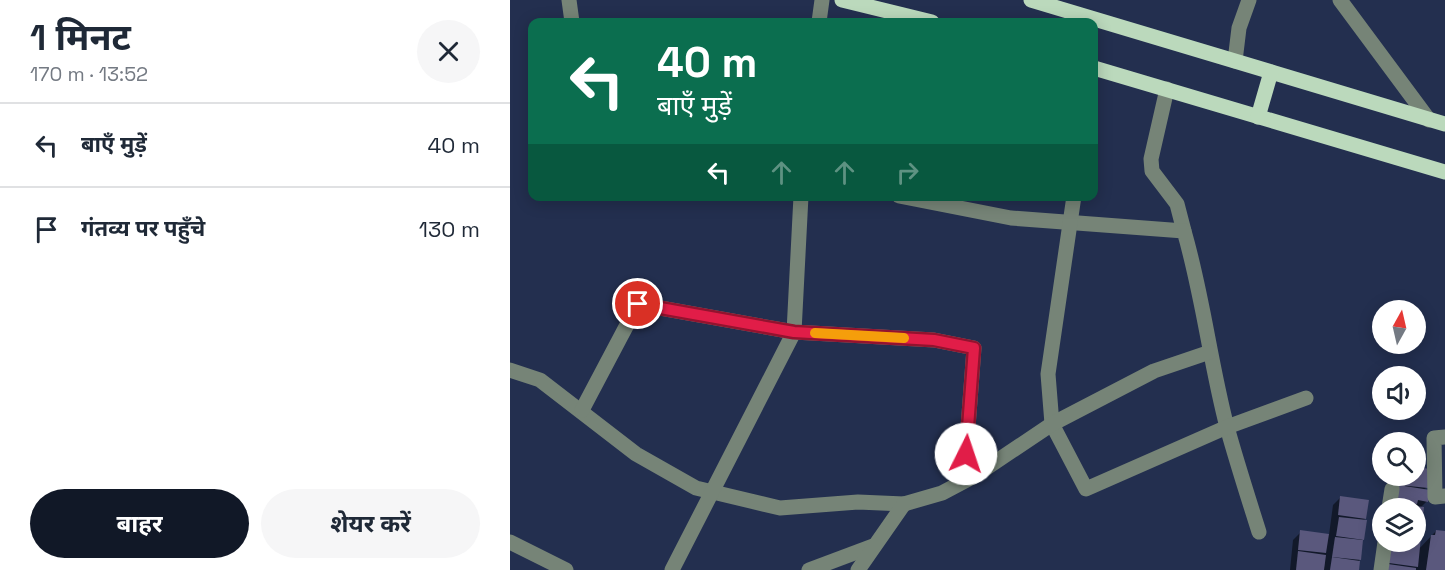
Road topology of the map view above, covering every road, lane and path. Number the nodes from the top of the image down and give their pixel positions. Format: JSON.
{"nodes":[{"id":1,"x":569,"y":0,"type":"edge"},
{"id":2,"x":822,"y":0,"type":"edge"},
{"id":3,"x":842,"y":0,"type":"edge"},
{"id":4,"x":1031,"y":0,"type":"edge"},
{"id":5,"x":1249,"y":0,"type":"edge"},
{"id":6,"x":1340,"y":0,"type":"edge"},
{"id":7,"x":571,"y":18,"type":"edge"},
{"id":8,"x":820,"y":18,"type":"edge"},
{"id":9,"x":916,"y":18,"type":"edge"},
{"id":10,"x":1091,"y":18,"type":"edge"},
{"id":11,"x":1098,"y":20,"type":"edge"},
{"id":12,"x":1235,"y":61,"type":"junction"},
{"id":13,"x":1098,"y":69,"type":"edge"},
{"id":14,"x":1271,"y":72,"type":"junction"},
{"id":15,"x":1167,"y":89,"type":"junction"},
{"id":16,"x":1258,"y":117,"type":"junction"},
{"id":17,"x":1429,"y":120,"type":"junction"},
{"id":18,"x":1445,"y":124,"type":"edge"},
{"id":19,"x":1445,"y":172,"type":"edge"},
{"id":20,"x":801,"y":201,"type":"edge"},
{"id":21,"x":924,"y":201,"type":"edge"},
{"id":22,"x":1073,"y":201,"type":"edge"},
{"id":23,"x":1071,"y":223,"type":"junction"},
{"id":24,"x":1184,"y":231,"type":"junction"},
{"id":25,"x":794,"y":332,"type":"junction"},
{"id":26,"x":1210,"y":352,"type":"junction"},
{"id":27,"x":510,"y":370,"type":"edge"},
{"id":28,"x":1306,"y":398,"type":"dead end"},
{"id":29,"x":582,"y":410,"type":"junction"},
{"id":30,"x":1052,"y":424,"type":"junction"},
{"id":31,"x":1227,"y":427,"type":"junction"},
{"id":32,"x":1445,"y":437,"type":"edge"},
{"id":33,"x":976,"y":475,"type":"junction"},
{"id":34,"x":1392,"y":489,"type":"dead end"},
{"id":35,"x":713,"y":493,"type":"junction"},
{"id":36,"x":1445,"y":496,"type":"edge"},
{"id":37,"x":1391,"y":498,"type":"edge"},
{"id":38,"x":904,"y":504,"type":"junction"},
{"id":39,"x":1259,"y":532,"type":"dead end"},
{"id":40,"x":510,"y":542,"type":"edge"},
{"id":41,"x":873,"y":546,"type":"junction"},
{"id":42,"x":1384,"y":552,"type":"edge"},
{"id":43,"x":566,"y":570,"type":"edge"},
{"id":44,"x":672,"y":570,"type":"edge"},
{"id":45,"x":809,"y":570,"type":"edge"},
{"id":46,"x":858,"y":570,"type":"edge"},
{"id":47,"x":1381,"y":570,"type":"edge"}],
"edges":[{"from":1,"to":7,"type":"street"},
{"from":2,"to":8,"type":"street"},
{"from":3,"to":9,"type":"main road"},
{"from":4,"to":10,"type":"main road"},
{"from":5,"to":12,"type":"street"},
{"from":6,"to":17,"type":"street"},
{"from":11,"to":12,"type":"main road"},
{"from":12,"to":14,"type":"main road"},
{"from":13,"to":15,"type":"main road"},
{"from":14,"to":16,"type":"main road"},
{"from":14,"to":17,"type":"main road"},
{"from":15,"to":16,"type":"main road"},
{"from":15,"to":24,"type":"street"},
{"from":16,"to":19,"type":"main road"},
{"from":17,"to":18,"type":"main road"},
{"from":20,"to":25,"type":"street"},
{"from":21,"to":23,"type":"street"},
{"from":22,"to":23,"type":"street"},
{"from":23,"to":24,"type":"street"},
{"from":23,"to":30,"type":"street"},
{"from":24,"to":26,"type":"street"},
{"from":25,"to":29,"type":"street"},
{"from":25,"to":33,"type":"street"},
{"from":25,"to":35,"type":"street"},
{"from":26,"to":30,"type":"street"},
{"from":26,"to":31,"type":"street"},
{"from":27,"to":29,"type":"street"},
{"from":28,"to":31,"type":"street"},
{"from":29,"to":35,"type":"street"},
{"from":30,"to":31,"type":"street"},
{"from":30,"to":33,"type":"street"},
{"from":31,"to":39,"type":"street"},
{"from":32,"to":36,"type":"street"},
{"from":33,"to":38,"type":"street"},
{"from":34,"to":37,"type":"street"},
{"from":35,"to":38,"type":"street"},
{"from":35,"to":44,"type":"street"},
{"from":38,"to":41,"type":"street"},
{"from":40,"to":43,"type":"street"},
{"from":41,"to":45,"type":"street"},
{"from":41,"to":46,"type":"street"},
{"from":42,"to":47,"type":"street"}]}
